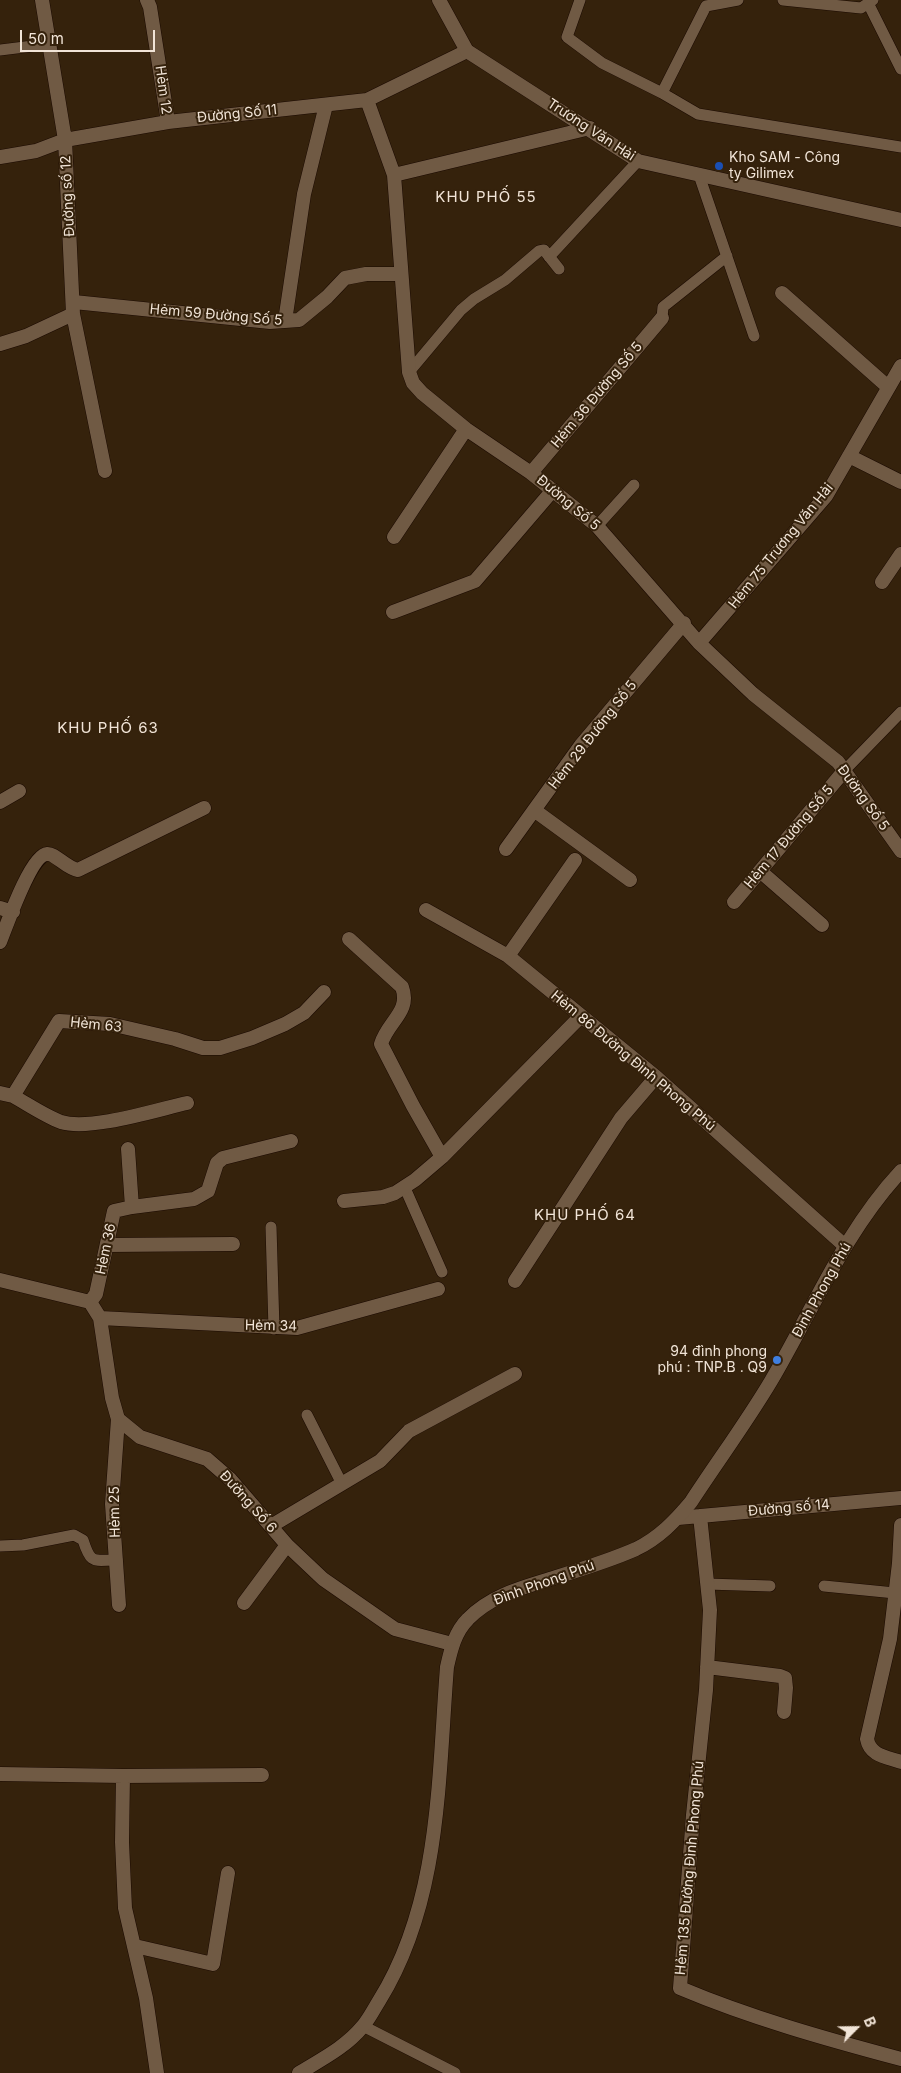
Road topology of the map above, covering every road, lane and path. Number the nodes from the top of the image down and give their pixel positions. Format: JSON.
{"nodes":[{"id":1,"x":42,"y":0,"type":"edge"},
{"id":2,"x":147,"y":0,"type":"edge"},
{"id":3,"x":439,"y":0,"type":"edge"},
{"id":4,"x":580,"y":0,"type":"edge"},
{"id":5,"x":738,"y":0,"type":"edge"},
{"id":6,"x":784,"y":0,"type":"edge"},
{"id":7,"x":870,"y":2,"type":"edge"},
{"id":8,"x":702,"y":3,"type":"edge"},
{"id":9,"x":49,"y":44,"type":"junction"},
{"id":10,"x":0,"y":50,"type":"edge"},
{"id":11,"x":467,"y":51,"type":"junction"},
{"id":12,"x":901,"y":69,"type":"edge"},
{"id":13,"x":662,"y":93,"type":"junction"},
{"id":14,"x":367,"y":100,"type":"junction"},
{"id":15,"x":326,"y":105,"type":"junction"},
{"id":16,"x":168,"y":122,"type":"junction"},
{"id":17,"x":590,"y":128,"type":"junction"},
{"id":18,"x":65,"y":140,"type":"junction"},
{"id":19,"x":901,"y":146,"type":"edge"},
{"id":20,"x":0,"y":157,"type":"edge"},
{"id":21,"x":638,"y":161,"type":"junction"},
{"id":22,"x":394,"y":175,"type":"junction"},
{"id":23,"x":699,"y":175,"type":"junction"},
{"id":24,"x":901,"y":220,"type":"edge"},
{"id":25,"x":727,"y":256,"type":"junction"},
{"id":26,"x":549,"y":257,"type":"junction"},
{"id":27,"x":559,"y":269,"type":"dead end"},
{"id":28,"x":401,"y":274,"type":"junction"},
{"id":29,"x":782,"y":293,"type":"dead end"},
{"id":30,"x":74,"y":308,"type":"junction"},
{"id":31,"x":662,"y":318,"type":"joint"},
{"id":32,"x":285,"y":321,"type":"junction"},
{"id":33,"x":754,"y":336,"type":"dead end"},
{"id":34,"x":0,"y":344,"type":"edge"},
{"id":35,"x":901,"y":366,"type":"edge"},
{"id":36,"x":409,"y":372,"type":"junction"},
{"id":37,"x":888,"y":388,"type":"junction"},
{"id":38,"x":466,"y":429,"type":"junction"},
{"id":39,"x":849,"y":456,"type":"junction"},
{"id":40,"x":105,"y":471,"type":"dead end"},
{"id":41,"x":531,"y":473,"type":"junction"},
{"id":42,"x":901,"y":482,"type":"edge"},
{"id":43,"x":634,"y":485,"type":"dead end"},
{"id":44,"x":553,"y":490,"type":"junction"},
{"id":45,"x":597,"y":526,"type":"junction"},
{"id":46,"x":394,"y":537,"type":"dead end"},
{"id":47,"x":901,"y":554,"type":"edge"},
{"id":48,"x":882,"y":582,"type":"dead end"},
{"id":49,"x":393,"y":612,"type":"dead end"},
{"id":50,"x":684,"y":623,"type":"junction"},
{"id":51,"x":700,"y":643,"type":"junction"},
{"id":52,"x":901,"y":712,"type":"edge"},
{"id":53,"x":844,"y":771,"type":"junction"},
{"id":54,"x":19,"y":791,"type":"dead end"},
{"id":55,"x":0,"y":802,"type":"edge"},
{"id":56,"x":204,"y":808,"type":"dead end"},
{"id":57,"x":534,"y":810,"type":"junction"},
{"id":58,"x":506,"y":849,"type":"dead end"},
{"id":59,"x":901,"y":852,"type":"edge"},
{"id":60,"x":575,"y":860,"type":"dead end"},
{"id":61,"x":760,"y":872,"type":"junction"},
{"id":62,"x":630,"y":880,"type":"dead end"},
{"id":63,"x":734,"y":902,"type":"dead end"},
{"id":64,"x":6,"y":910,"type":"edge"},
{"id":65,"x":426,"y":910,"type":"dead end"},
{"id":66,"x":822,"y":925,"type":"dead end"},
{"id":67,"x":349,"y":939,"type":"dead end"},
{"id":68,"x":0,"y":942,"type":"edge"},
{"id":69,"x":508,"y":956,"type":"junction"},
{"id":70,"x":324,"y":992,"type":"dead end"},
{"id":71,"x":581,"y":1016,"type":"junction"},
{"id":72,"x":656,"y":1077,"type":"junction"},
{"id":73,"x":7,"y":1095,"type":"edge"},
{"id":74,"x":187,"y":1103,"type":"dead end"},
{"id":75,"x":291,"y":1141,"type":"dead end"},
{"id":76,"x":128,"y":1148,"type":"dead end"},
{"id":77,"x":442,"y":1157,"type":"junction"},
{"id":78,"x":901,"y":1171,"type":"edge"},
{"id":79,"x":405,"y":1188,"type":"junction"},
{"id":80,"x":344,"y":1202,"type":"dead end"},
{"id":81,"x":132,"y":1207,"type":"junction"},
{"id":82,"x":271,"y":1227,"type":"dead end"},
{"id":83,"x":233,"y":1244,"type":"dead end"},
{"id":84,"x":108,"y":1245,"type":"junction"},
{"id":85,"x":846,"y":1246,"type":"junction"},
{"id":86,"x":442,"y":1272,"type":"dead end"},
{"id":87,"x":0,"y":1280,"type":"edge"},
{"id":88,"x":516,"y":1281,"type":"dead end"},
{"id":89,"x":438,"y":1289,"type":"dead end"},
{"id":90,"x":90,"y":1302,"type":"junction"},
{"id":91,"x":100,"y":1318,"type":"junction"},
{"id":92,"x":274,"y":1328,"type":"junction"},
{"id":93,"x":515,"y":1374,"type":"dead end"},
{"id":94,"x":307,"y":1415,"type":"dead end"},
{"id":95,"x":118,"y":1419,"type":"junction"},
{"id":96,"x":342,"y":1484,"type":"junction"},
{"id":97,"x":901,"y":1498,"type":"edge"},
{"id":98,"x":700,"y":1516,"type":"junction"},
{"id":99,"x":678,"y":1518,"type":"junction"},
{"id":100,"x":901,"y":1525,"type":"edge"},
{"id":101,"x":271,"y":1526,"type":"junction"},
{"id":102,"x":287,"y":1545,"type":"junction"},
{"id":103,"x":0,"y":1546,"type":"edge"},
{"id":104,"x":117,"y":1560,"type":"junction"},
{"id":105,"x":707,"y":1584,"type":"junction"},
{"id":106,"x":770,"y":1586,"type":"dead end"},
{"id":107,"x":824,"y":1586,"type":"dead end"},
{"id":108,"x":896,"y":1593,"type":"junction"},
{"id":109,"x":244,"y":1603,"type":"dead end"},
{"id":110,"x":118,"y":1605,"type":"dead end"},
{"id":111,"x":452,"y":1644,"type":"junction"},
{"id":112,"x":707,"y":1667,"type":"junction"},
{"id":113,"x":784,"y":1712,"type":"dead end"},
{"id":114,"x":901,"y":1762,"type":"edge"},
{"id":115,"x":0,"y":1774,"type":"edge"},
{"id":116,"x":262,"y":1775,"type":"dead end"},
{"id":117,"x":123,"y":1776,"type":"junction"},
{"id":118,"x":228,"y":1873,"type":"dead end"},
{"id":119,"x":135,"y":1946,"type":"junction"},
{"id":120,"x":363,"y":2026,"type":"junction"},
{"id":121,"x":901,"y":2059,"type":"edge"},
{"id":122,"x":157,"y":2073,"type":"edge"},
{"id":123,"x":299,"y":2073,"type":"edge"},
{"id":124,"x":455,"y":2073,"type":"edge"}],
"edges":[{"from":1,"to":9,"type":"street","name":"Đường số 12"},
{"from":2,"to":16,"type":"street","name":"Hẻm 12"},
{"from":3,"to":11,"type":"street","name":"Trương Văn Hải"},
{"from":4,"to":13,"type":"lane"},
{"from":5,"to":8,"type":"lane"},
{"from":6,"to":7,"type":"lane"},
{"from":7,"to":12,"type":"lane"},
{"from":8,"to":13,"type":"lane"},
{"from":9,"to":10,"type":"lane"},
{"from":9,"to":18,"type":"street","name":"Đường số 12"},
{"from":11,"to":14,"type":"street","name":"Đường Số 11"},
{"from":11,"to":17,"type":"street","name":"Trương Văn Hải"},
{"from":13,"to":19,"type":"lane"},
{"from":14,"to":15,"type":"street","name":"Đường Số 11"},
{"from":14,"to":22,"type":"street","name":"Đường Số 5"},
{"from":15,"to":16,"type":"street","name":"Đường Số 11"},
{"from":15,"to":32,"type":"street"},
{"from":16,"to":18,"type":"street","name":"Đường Số 11"},
{"from":17,"to":21,"type":"street","name":"Trương Văn Hải"},
{"from":17,"to":22,"type":"street"},
{"from":18,"to":20,"type":"street","name":"Đường Số 11"},
{"from":18,"to":30,"type":"street","name":"Đường số 12"},
{"from":21,"to":23,"type":"street","name":"Trương Văn Hải"},
{"from":21,"to":26,"type":"lane"},
{"from":22,"to":28,"type":"street","name":"Đường Số 5"},
{"from":23,"to":24,"type":"street","name":"Trương Văn Hải"},
{"from":23,"to":25,"type":"lane"},
{"from":25,"to":31,"type":"lane"},
{"from":25,"to":33,"type":"lane"},
{"from":26,"to":27,"type":"lane"},
{"from":26,"to":36,"type":"lane"},
{"from":28,"to":32,"type":"street","name":"Hẻm 59 Đường Số 5"},
{"from":28,"to":36,"type":"street","name":"Đường Số 5"},
{"from":29,"to":37,"type":"street"},
{"from":30,"to":32,"type":"street","name":"Hẻm 59 Đường Số 5"},
{"from":30,"to":34,"type":"street"},
{"from":30,"to":40,"type":"street","name":"Đường số 12"},
{"from":31,"to":41,"type":"street","name":"Hẻm 36 Đường Số 5"},
{"from":35,"to":37,"type":"street","name":"Hẻm 75 Trương Văn Hải"},
{"from":36,"to":38,"type":"street","name":"Đường Số 5"},
{"from":37,"to":39,"type":"street","name":"Hẻm 75 Trương Văn Hải"},
{"from":38,"to":41,"type":"street","name":"Đường Số 5"},
{"from":38,"to":46,"type":"street"},
{"from":39,"to":42,"type":"street"},
{"from":39,"to":51,"type":"street","name":"Hẻm 75 Trương Văn Hải"},
{"from":41,"to":44,"type":"street","name":"Đường Số 5"},
{"from":43,"to":45,"type":"lane"},
{"from":44,"to":45,"type":"street","name":"Đường Số 5"},
{"from":44,"to":49,"type":"street"},
{"from":45,"to":50,"type":"street","name":"Đường Số 5"},
{"from":47,"to":48,"type":"street"},
{"from":50,"to":51,"type":"street","name":"Đường Số 5"},
{"from":50,"to":57,"type":"street","name":"Hẻm 29 Đường Số 5"},
{"from":51,"to":53,"type":"street","name":"Đường Số 5"},
{"from":52,"to":53,"type":"lane"},
{"from":53,"to":59,"type":"street","name":"Đường Số 5"},
{"from":53,"to":61,"type":"street","name":"Hẻm 17 Đường Số 5"},
{"from":54,"to":55,"type":"street"},
{"from":56,"to":64,"type":"street"},
{"from":57,"to":58,"type":"street","name":"Hẻm 29 Đường Số 5"},
{"from":57,"to":62,"type":"street"},
{"from":60,"to":69,"type":"street"},
{"from":61,"to":63,"type":"street","name":"Hẻm 17 Đường Số 5"},
{"from":61,"to":66,"type":"street"},
{"from":64,"to":68,"type":"street"},
{"from":65,"to":69,"type":"street","name":"Hẻm 86 Đường Đình Phong Phú"},
{"from":67,"to":77,"type":"street"},
{"from":69,"to":71,"type":"street","name":"Hẻm 86 Đường Đình Phong Phú"},
{"from":70,"to":73,"type":"street","name":"Hẻm 63"},
{"from":71,"to":72,"type":"street","name":"Hẻm 86 Đường Đình Phong Phú"},
{"from":71,"to":77,"type":"street"},
{"from":72,"to":85,"type":"street","name":"Hẻm 86 Đường Đình Phong Phú"},
{"from":72,"to":88,"type":"street"},
{"from":73,"to":74,"type":"street"},
{"from":75,"to":81,"type":"street"},
{"from":76,"to":81,"type":"street"},
{"from":77,"to":79,"type":"street"},
{"from":78,"to":85,"type":"street","name":"Đình Phong Phú"},
{"from":79,"to":80,"type":"street"},
{"from":79,"to":86,"type":"lane"},
{"from":81,"to":84,"type":"street","name":"Hẻm 36"},
{"from":82,"to":92,"type":"lane"},
{"from":83,"to":84,"type":"street"},
{"from":84,"to":90,"type":"street","name":"Hẻm 36"},
{"from":85,"to":99,"type":"street","name":"Đình Phong Phú"},
{"from":87,"to":90,"type":"street"},
{"from":89,"to":92,"type":"street","name":"Hẻm 34"},
{"from":90,"to":91,"type":"street"},
{"from":91,"to":92,"type":"street","name":"Hẻm 34"},
{"from":91,"to":95,"type":"street"},
{"from":93,"to":96,"type":"street"},
{"from":94,"to":96,"type":"lane"},
{"from":95,"to":101,"type":"street","name":"Đường Số 6"},
{"from":95,"to":104,"type":"street","name":"Hẻm 25"},
{"from":96,"to":101,"type":"street"},
{"from":97,"to":98,"type":"street","name":"Đường số 14"},
{"from":98,"to":99,"type":"street","name":"Đường số 14"},
{"from":98,"to":105,"type":"street","name":"Hẻm 135 Đường Đình Phong Phú"},
{"from":99,"to":111,"type":"street","name":"Đình Phong Phú"},
{"from":100,"to":108,"type":"street"},
{"from":101,"to":102,"type":"street","name":"Đường Số 6"},
{"from":102,"to":109,"type":"street"},
{"from":102,"to":111,"type":"street","name":"Đường Số 6"},
{"from":103,"to":104,"type":"lane"},
{"from":104,"to":110,"type":"street","name":"Hẻm 25"},
{"from":105,"to":106,"type":"lane"},
{"from":105,"to":112,"type":"street","name":"Hẻm 135 Đường Đình Phong Phú"},
{"from":107,"to":108,"type":"lane"},
{"from":108,"to":114,"type":"street"},
{"from":111,"to":120,"type":"street","name":"Đình Phong Phú"},
{"from":112,"to":113,"type":"street"},
{"from":112,"to":121,"type":"street","name":"Hẻm 135 Đường Đình Phong Phú"},
{"from":115,"to":117,"type":"street"},
{"from":116,"to":117,"type":"street"},
{"from":117,"to":119,"type":"street"},
{"from":118,"to":119,"type":"street"},
{"from":119,"to":122,"type":"street"},
{"from":120,"to":123,"type":"street","name":"Đình Phong Phú"},
{"from":120,"to":124,"type":"lane"}]}
